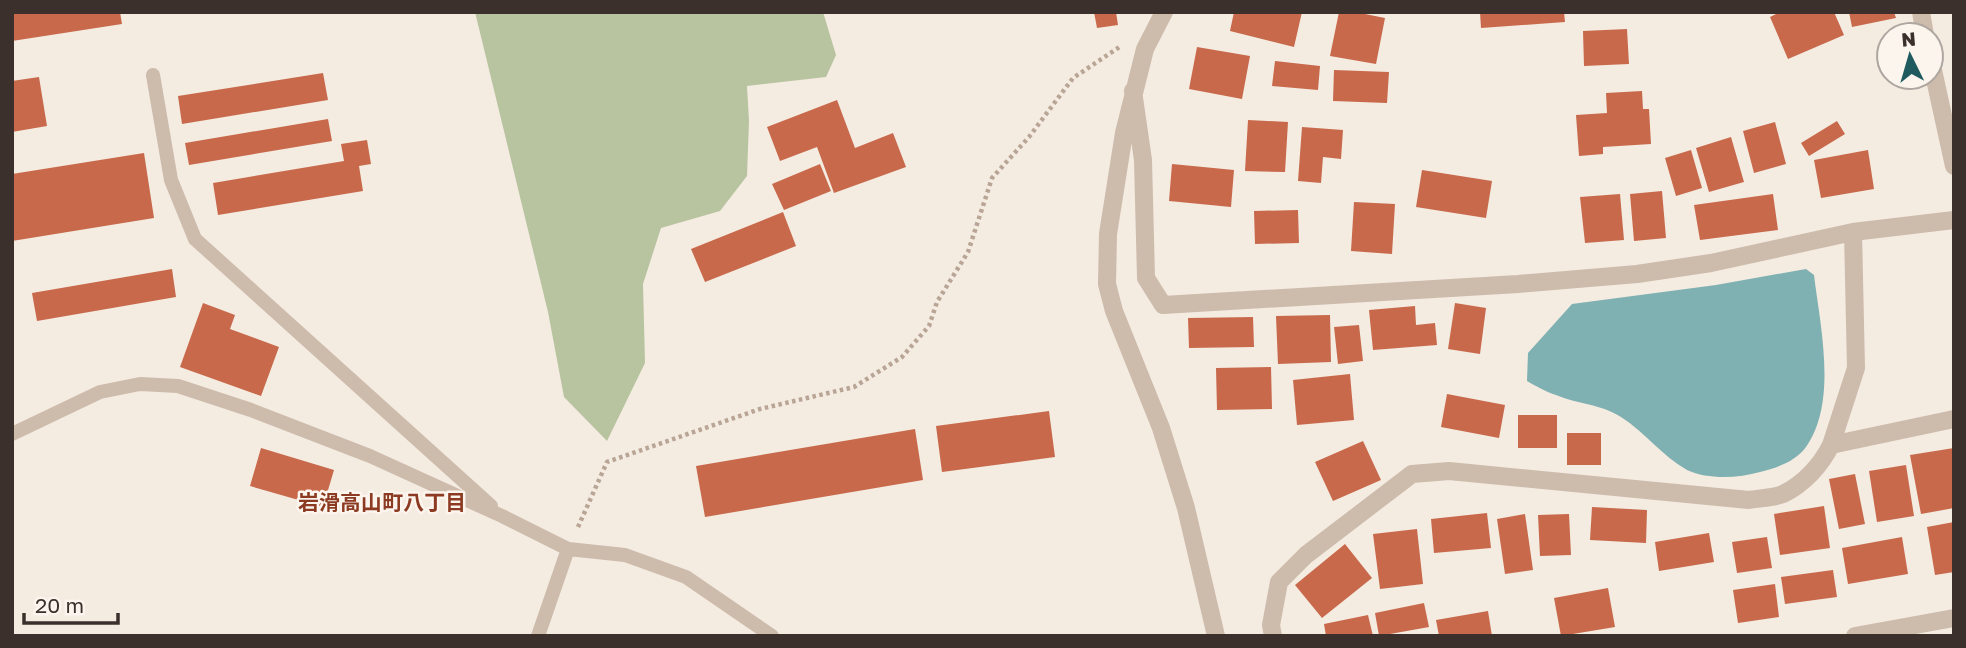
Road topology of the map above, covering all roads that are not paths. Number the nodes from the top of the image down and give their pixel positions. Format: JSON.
{"nodes":[{"id":1,"x":1162,"y":17,"type":"edge"},
{"id":2,"x":153,"y":75,"type":"dead end"},
{"id":3,"x":1133,"y":91,"type":"junction"},
{"id":4,"x":1938,"y":91,"type":"edge"},
{"id":5,"x":1954,"y":166,"type":"edge"},
{"id":6,"x":1954,"y":220,"type":"edge"},
{"id":7,"x":1853,"y":232,"type":"junction"},
{"id":8,"x":1954,"y":419,"type":"edge"},
{"id":9,"x":12,"y":434,"type":"edge"},
{"id":10,"x":1831,"y":445,"type":"junction"},
{"id":11,"x":502,"y":516,"type":"junction"},
{"id":12,"x":568,"y":549,"type":"junction"},
{"id":13,"x":1954,"y":618,"type":"edge"},
{"id":14,"x":538,"y":636,"type":"edge"},
{"id":15,"x":772,"y":636,"type":"edge"},
{"id":16,"x":1216,"y":636,"type":"edge"},
{"id":17,"x":1273,"y":636,"type":"edge"},
{"id":18,"x":1854,"y":636,"type":"edge"}],
"edges":[{"from":1,"to":3,"type":"street"},
{"from":2,"to":11,"type":"lane"},
{"from":3,"to":7,"type":"street"},
{"from":3,"to":16,"type":"street"},
{"from":4,"to":5,"type":"street"},
{"from":6,"to":7,"type":"street"},
{"from":7,"to":10,"type":"street"},
{"from":8,"to":10,"type":"street"},
{"from":9,"to":11,"type":"lane"},
{"from":10,"to":17,"type":"street"},
{"from":11,"to":12,"type":"lane"},
{"from":12,"to":14,"type":"lane"},
{"from":12,"to":15,"type":"lane"},
{"from":13,"to":18,"type":"street"}]}
